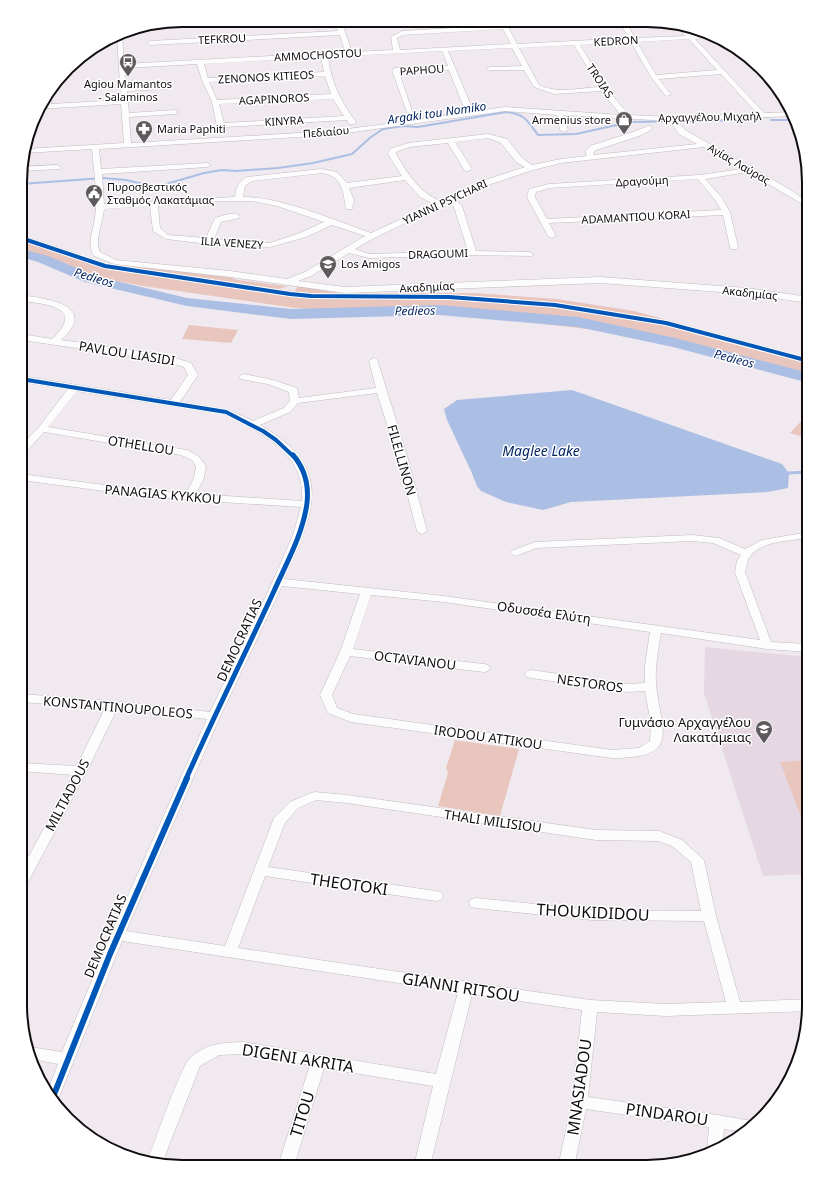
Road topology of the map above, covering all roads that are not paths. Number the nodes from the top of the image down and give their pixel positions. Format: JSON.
{"nodes":[{"id":1,"x":340,"y":27,"type":"edge"},
{"id":2,"x":470,"y":27,"type":"edge"},
{"id":3,"x":506,"y":27,"type":"edge"},
{"id":4,"x":625,"y":27,"type":"edge"},
{"id":5,"x":204,"y":29,"type":"edge"},
{"id":6,"x":684,"y":31,"type":"edge"},
{"id":7,"x":342,"y":33,"type":"junction"},
{"id":8,"x":702,"y":37,"type":"edge"},
{"id":9,"x":690,"y":38,"type":"junction"},
{"id":10,"x":120,"y":40,"type":"edge"},
{"id":11,"x":633,"y":40,"type":"junction"},
{"id":12,"x":150,"y":43,"type":"dead end"},
{"id":13,"x":576,"y":43,"type":"junction"},
{"id":14,"x":516,"y":46,"type":"junction"},
{"id":15,"x":444,"y":50,"type":"junction"},
{"id":16,"x":397,"y":51,"type":"junction"},
{"id":17,"x":350,"y":54,"type":"junction"},
{"id":18,"x":324,"y":55,"type":"junction"},
{"id":19,"x":200,"y":62,"type":"junction"},
{"id":20,"x":121,"y":66,"type":"junction"},
{"id":21,"x":451,"y":68,"type":"junction"},
{"id":22,"x":526,"y":68,"type":"junction"},
{"id":23,"x":490,"y":70,"type":"dead end"},
{"id":24,"x":723,"y":72,"type":"junction"},
{"id":25,"x":326,"y":74,"type":"junction"},
{"id":26,"x":654,"y":77,"type":"junction"},
{"id":27,"x":205,"y":80,"type":"junction"},
{"id":28,"x":166,"y":87,"type":"dead end"},
{"id":29,"x":123,"y":89,"type":"junction"},
{"id":30,"x":604,"y":89,"type":"junction"},
{"id":31,"x":668,"y":95,"type":"dead end"},
{"id":32,"x":334,"y":96,"type":"junction"},
{"id":33,"x":124,"y":102,"type":"junction"},
{"id":34,"x":215,"y":102,"type":"junction"},
{"id":35,"x":48,"y":107,"type":"edge"},
{"id":36,"x":468,"y":108,"type":"dead end"},
{"id":37,"x":175,"y":112,"type":"dead end"},
{"id":38,"x":560,"y":113,"type":"junction"},
{"id":39,"x":787,"y":114,"type":"edge"},
{"id":40,"x":125,"y":116,"type":"junction"},
{"id":41,"x":764,"y":116,"type":"junction"},
{"id":42,"x":627,"y":117,"type":"junction"},
{"id":43,"x":348,"y":118,"type":"junction"},
{"id":44,"x":412,"y":119,"type":"dead end"},
{"id":45,"x":674,"y":121,"type":"junction"},
{"id":46,"x":220,"y":125,"type":"junction"},
{"id":47,"x":648,"y":128,"type":"dead end"},
{"id":48,"x":359,"y":130,"type":"junction"},
{"id":49,"x":564,"y":130,"type":"dead end"},
{"id":50,"x":224,"y":139,"type":"junction"},
{"id":51,"x":450,"y":140,"type":"junction"},
{"id":52,"x":128,"y":145,"type":"junction"},
{"id":53,"x":704,"y":145,"type":"junction"},
{"id":54,"x":95,"y":147,"type":"junction"},
{"id":55,"x":30,"y":151,"type":"edge"},
{"id":56,"x":591,"y":158,"type":"junction"},
{"id":57,"x":207,"y":165,"type":"dead end"},
{"id":58,"x":57,"y":167,"type":"dead end"},
{"id":59,"x":531,"y":168,"type":"junction"},
{"id":60,"x":27,"y":169,"type":"edge"},
{"id":61,"x":468,"y":169,"type":"dead end"},
{"id":62,"x":749,"y":170,"type":"junction"},
{"id":63,"x":98,"y":177,"type":"junction"},
{"id":64,"x":700,"y":177,"type":"junction"},
{"id":65,"x":406,"y":178,"type":"junction"},
{"id":66,"x":344,"y":186,"type":"junction"},
{"id":67,"x":802,"y":195,"type":"edge"},
{"id":68,"x":795,"y":197,"type":"junction"},
{"id":69,"x":239,"y":198,"type":"junction"},
{"id":70,"x":449,"y":200,"type":"junction"},
{"id":71,"x":802,"y":202,"type":"edge"},
{"id":72,"x":154,"y":204,"type":"junction"},
{"id":73,"x":440,"y":204,"type":"junction"},
{"id":74,"x":100,"y":207,"type":"junction"},
{"id":75,"x":348,"y":207,"type":"dead end"},
{"id":76,"x":726,"y":212,"type":"junction"},
{"id":77,"x":236,"y":216,"type":"dead end"},
{"id":78,"x":545,"y":221,"type":"junction"},
{"id":79,"x":332,"y":222,"type":"junction"},
{"id":80,"x":371,"y":236,"type":"junction"},
{"id":81,"x":552,"y":236,"type":"dead end"},
{"id":82,"x":208,"y":242,"type":"junction"},
{"id":83,"x":734,"y":247,"type":"dead end"},
{"id":84,"x":349,"y":250,"type":"junction"},
{"id":85,"x":473,"y":253,"type":"junction"},
{"id":86,"x":528,"y":254,"type":"dead end"},
{"id":87,"x":308,"y":274,"type":"junction"},
{"id":88,"x":287,"y":282,"type":"junction"},
{"id":89,"x":304,"y":285,"type":"junction"},
{"id":90,"x":27,"y":299,"type":"edge"},
{"id":91,"x":802,"y":299,"type":"edge"},
{"id":92,"x":27,"y":338,"type":"edge"},
{"id":93,"x":54,"y":342,"type":"junction"},
{"id":94,"x":374,"y":362,"type":"dead end"},
{"id":95,"x":244,"y":377,"type":"dead end"},
{"id":96,"x":27,"y":380,"type":"edge"},
{"id":97,"x":76,"y":387,"type":"junction"},
{"id":98,"x":381,"y":390,"type":"junction"},
{"id":99,"x":295,"y":401,"type":"junction"},
{"id":100,"x":175,"y":402,"type":"junction"},
{"id":101,"x":254,"y":424,"type":"junction"},
{"id":102,"x":42,"y":429,"type":"junction"},
{"id":103,"x":27,"y":445,"type":"edge"},
{"id":104,"x":27,"y":478,"type":"edge"},
{"id":105,"x":189,"y":497,"type":"junction"},
{"id":106,"x":306,"y":504,"type":"junction"},
{"id":107,"x":422,"y":531,"type":"dead end"},
{"id":108,"x":802,"y":536,"type":"edge"},
{"id":109,"x":515,"y":552,"type":"dead end"},
{"id":110,"x":746,"y":553,"type":"junction"},
{"id":111,"x":278,"y":582,"type":"junction"},
{"id":112,"x":367,"y":590,"type":"junction"},
{"id":113,"x":656,"y":628,"type":"junction"},
{"id":114,"x":767,"y":645,"type":"junction"},
{"id":115,"x":802,"y":648,"type":"edge"},
{"id":116,"x":346,"y":652,"type":"junction"},
{"id":117,"x":484,"y":668,"type":"dead end"},
{"id":118,"x":531,"y":674,"type":"dead end"},
{"id":119,"x":650,"y":687,"type":"junction"},
{"id":120,"x":27,"y":699,"type":"edge"},
{"id":121,"x":113,"y":705,"type":"junction"},
{"id":122,"x":215,"y":716,"type":"junction"},
{"id":123,"x":27,"y":767,"type":"edge"},
{"id":124,"x":81,"y":771,"type":"junction"},
{"id":125,"x":27,"y":858,"type":"edge"},
{"id":126,"x":261,"y":871,"type":"junction"},
{"id":127,"x":436,"y":896,"type":"dead end"},
{"id":128,"x":476,"y":903,"type":"dead end"},
{"id":129,"x":709,"y":916,"type":"junction"},
{"id":130,"x":116,"y":935,"type":"junction"},
{"id":131,"x":230,"y":952,"type":"junction"},
{"id":132,"x":466,"y":989,"type":"junction"},
{"id":133,"x":802,"y":1005,"type":"edge"},
{"id":134,"x":590,"y":1006,"type":"junction"},
{"id":135,"x":734,"y":1007,"type":"junction"},
{"id":136,"x":35,"y":1054,"type":"edge"},
{"id":137,"x":67,"y":1059,"type":"junction"},
{"id":138,"x":319,"y":1062,"type":"junction"},
{"id":139,"x":442,"y":1081,"type":"junction"},
{"id":140,"x":54,"y":1093,"type":"edge"},
{"id":141,"x":580,"y":1102,"type":"junction"},
{"id":142,"x":717,"y":1121,"type":"junction"},
{"id":143,"x":744,"y":1125,"type":"edge"},
{"id":144,"x":715,"y":1145,"type":"edge"},
{"id":145,"x":156,"y":1158,"type":"edge"},
{"id":146,"x":288,"y":1160,"type":"edge"},
{"id":147,"x":423,"y":1160,"type":"edge"},
{"id":148,"x":568,"y":1160,"type":"edge"}],
"edges":[{"from":1,"to":7,"type":"street"},
{"from":2,"to":16,"type":"street"},
{"from":3,"to":14,"type":"street"},
{"from":4,"to":11,"type":"street"},
{"from":5,"to":7,"type":"street","name":"TEFKROU"},
{"from":5,"to":12,"type":"street","name":"TEFKROU"},
{"from":6,"to":9,"type":"street"},
{"from":7,"to":17,"type":"street"},
{"from":8,"to":9,"type":"street","name":"KEDRON"},
{"from":9,"to":11,"type":"street","name":"KEDRON"},
{"from":9,"to":24,"type":"street"},
{"from":10,"to":20,"type":"street"},
{"from":11,"to":13,"type":"street","name":"KEDRON"},
{"from":11,"to":26,"type":"street"},
{"from":13,"to":14,"type":"street","name":"KEDRON"},
{"from":13,"to":30,"type":"street","name":"TROIAS"},
{"from":14,"to":15,"type":"street","name":"AMMOCHOSTOU"},
{"from":14,"to":22,"type":"street"},
{"from":15,"to":16,"type":"street","name":"AMMOCHOSTOU"},
{"from":15,"to":21,"type":"street"},
{"from":16,"to":17,"type":"street","name":"AMMOCHOSTOU"},
{"from":17,"to":18,"type":"street","name":"AMMOCHOSTOU"},
{"from":18,"to":19,"type":"street","name":"AMMOCHOSTOU"},
{"from":18,"to":25,"type":"street"},
{"from":19,"to":20,"type":"street","name":"AMMOCHOSTOU"},
{"from":19,"to":27,"type":"street"},
{"from":20,"to":29,"type":"street"},
{"from":21,"to":36,"type":"street"},
{"from":21,"to":44,"type":"street","name":"PAPHOU"},
{"from":22,"to":23,"type":"street"},
{"from":22,"to":30,"type":"street"},
{"from":24,"to":26,"type":"street"},
{"from":24,"to":41,"type":"street"},
{"from":25,"to":27,"type":"street","name":"ZENONOS KITIEOS"},
{"from":25,"to":32,"type":"street"},
{"from":26,"to":31,"type":"street"},
{"from":27,"to":34,"type":"street"},
{"from":28,"to":29,"type":"street"},
{"from":29,"to":33,"type":"street"},
{"from":30,"to":42,"type":"street","name":"TROIAS"},
{"from":32,"to":34,"type":"street","name":"AGAPINOROS"},
{"from":32,"to":43,"type":"street"},
{"from":33,"to":35,"type":"street"},
{"from":33,"to":40,"type":"street"},
{"from":34,"to":46,"type":"street"},
{"from":37,"to":40,"type":"street"},
{"from":38,"to":42,"type":"street","name":"Πεδιαίου"},
{"from":38,"to":48,"type":"street","name":"Πεδιαίου"},
{"from":38,"to":49,"type":"street"},
{"from":39,"to":41,"type":"street","name":"Αρχαγγέλου Μιχαήλ"},
{"from":40,"to":52,"type":"street"},
{"from":41,"to":45,"type":"street","name":"Αρχαγγέλου Μιχαήλ"},
{"from":42,"to":45,"type":"street","name":"Αρχαγγέλου Μιχαήλ"},
{"from":43,"to":46,"type":"street","name":"KINYRA"},
{"from":43,"to":48,"type":"street"},
{"from":45,"to":53,"type":"street","name":"Αγίας Λαύρας"},
{"from":46,"to":50,"type":"street"},
{"from":47,"to":56,"type":"street"},
{"from":48,"to":50,"type":"street","name":"Πεδιαίου"},
{"from":50,"to":52,"type":"street","name":"Πεδιαίου"},
{"from":51,"to":59,"type":"street"},
{"from":51,"to":61,"type":"street"},
{"from":51,"to":65,"type":"street"},
{"from":52,"to":54,"type":"street","name":"Πεδιαίου"},
{"from":53,"to":56,"type":"street","name":"YIANNI PSYCHARI"},
{"from":53,"to":62,"type":"street","name":"Αγίας Λαύρας"},
{"from":54,"to":55,"type":"street","name":"Πεδιαίου"},
{"from":54,"to":63,"type":"street","name":"Ακαδημίας"},
{"from":56,"to":59,"type":"street","name":"YIANNI PSYCHARI"},
{"from":57,"to":63,"type":"street"},
{"from":58,"to":60,"type":"street"},
{"from":59,"to":70,"type":"street","name":"YIANNI PSYCHARI"},
{"from":62,"to":64,"type":"street","name":"Δραγούμη"},
{"from":62,"to":68,"type":"street","name":"Αγίας Λαύρας"},
{"from":63,"to":74,"type":"street","name":"Ακαδημίας"},
{"from":64,"to":76,"type":"street"},
{"from":64,"to":78,"type":"street","name":"Δραγούμη"},
{"from":65,"to":66,"type":"street"},
{"from":65,"to":73,"type":"street"},
{"from":66,"to":69,"type":"street"},
{"from":66,"to":75,"type":"street"},
{"from":67,"to":68,"type":"street"},
{"from":68,"to":71,"type":"street","name":"Αγίας Λαύρας"},
{"from":69,"to":72,"type":"street"},
{"from":69,"to":79,"type":"street"},
{"from":70,"to":73,"type":"street","name":"YIANNI PSYCHARI"},
{"from":70,"to":85,"type":"street"},
{"from":72,"to":74,"type":"street"},
{"from":72,"to":82,"type":"street","name":"ILIA VENEZY"},
{"from":73,"to":80,"type":"street","name":"YIANNI PSYCHARI"},
{"from":74,"to":88,"type":"street","name":"Ακαδημίας"},
{"from":76,"to":78,"type":"street","name":"ADAMANTIOU KORAI"},
{"from":76,"to":83,"type":"street"},
{"from":77,"to":82,"type":"street"},
{"from":78,"to":81,"type":"street"},
{"from":79,"to":80,"type":"street"},
{"from":79,"to":82,"type":"street","name":"ILIA VENEZY"},
{"from":80,"to":84,"type":"street","name":"YIANNI PSYCHARI"},
{"from":84,"to":85,"type":"street","name":"DRAGOUMI"},
{"from":84,"to":87,"type":"street","name":"YIANNI PSYCHARI"},
{"from":85,"to":86,"type":"street","name":"DRAGOUMI"},
{"from":87,"to":88,"type":"street","name":"YIANNI PSYCHARI"},
{"from":87,"to":89,"type":"street"},
{"from":88,"to":89,"type":"street","name":"Ακαδημίας"},
{"from":89,"to":91,"type":"street","name":"Ακαδημίας"},
{"from":90,"to":93,"type":"street"},
{"from":92,"to":93,"type":"street","name":"PAVLOU LIASIDI"},
{"from":93,"to":100,"type":"street","name":"PAVLOU LIASIDI"},
{"from":94,"to":98,"type":"street","name":"FILELLINON"},
{"from":95,"to":99,"type":"street"},
{"from":96,"to":97,"type":"street","name":"DEMOCRATIAS"},
{"from":97,"to":100,"type":"street","name":"DEMOCRATIAS"},
{"from":97,"to":102,"type":"street"},
{"from":98,"to":99,"type":"street"},
{"from":98,"to":107,"type":"street","name":"FILELLINON"},
{"from":99,"to":101,"type":"street"},
{"from":100,"to":101,"type":"street","name":"DEMOCRATIAS"},
{"from":101,"to":106,"type":"street","name":"DEMOCRATIAS"},
{"from":102,"to":103,"type":"street"},
{"from":102,"to":105,"type":"street","name":"OTHELLOU"},
{"from":104,"to":105,"type":"street","name":"PANAGIAS KYKKOU"},
{"from":105,"to":106,"type":"street","name":"PANAGIAS KYKKOU"},
{"from":106,"to":111,"type":"street","name":"DEMOCRATIAS"},
{"from":108,"to":110,"type":"street"},
{"from":109,"to":110,"type":"street"},
{"from":110,"to":114,"type":"street"},
{"from":111,"to":112,"type":"street","name":"Οδυσσέα Ελύτη"},
{"from":111,"to":122,"type":"street","name":"DEMOCRATIAS"},
{"from":112,"to":113,"type":"street","name":"Οδυσσέα Ελύτη"},
{"from":112,"to":116,"type":"street","name":"IRODOU ATTIKOU"},
{"from":113,"to":114,"type":"street","name":"Οδυσσέα Ελύτη"},
{"from":113,"to":119,"type":"street","name":"IRODOU ATTIKOU"},
{"from":114,"to":115,"type":"street","name":"Οδυσσέα Ελύτη"},
{"from":116,"to":117,"type":"street","name":"OCTAVIANOU"},
{"from":116,"to":119,"type":"street","name":"IRODOU ATTIKOU"},
{"from":118,"to":119,"type":"street","name":"NESTOROS"},
{"from":120,"to":121,"type":"street","name":"KONSTANTINOUPOLEOS"},
{"from":121,"to":122,"type":"street","name":"KONSTANTINOUPOLEOS"},
{"from":121,"to":124,"type":"street","name":"MILTIADOUS"},
{"from":122,"to":130,"type":"street","name":"DEMOCRATIAS"},
{"from":123,"to":124,"type":"street"},
{"from":124,"to":125,"type":"street","name":"MILTIADOUS"},
{"from":126,"to":127,"type":"street","name":"THEOTOKI"},
{"from":126,"to":129,"type":"street","name":"THALI MILISIOU"},
{"from":126,"to":131,"type":"street","name":"THALI MILISIOU"},
{"from":128,"to":129,"type":"street","name":"THOUKIDIDOU"},
{"from":129,"to":135,"type":"street","name":"THALI MILISIOU"},
{"from":130,"to":131,"type":"street","name":"GIANNI RITSOU"},
{"from":130,"to":137,"type":"street","name":"DEMOCRATIAS"},
{"from":131,"to":132,"type":"street","name":"GIANNI RITSOU"},
{"from":132,"to":134,"type":"street","name":"GIANNI RITSOU"},
{"from":132,"to":139,"type":"street"},
{"from":133,"to":135,"type":"street","name":"GIANNI RITSOU"},
{"from":134,"to":135,"type":"street","name":"GIANNI RITSOU"},
{"from":134,"to":141,"type":"street","name":"MNASIADOU"},
{"from":136,"to":137,"type":"street"},
{"from":137,"to":140,"type":"street","name":"DEMOCRATIAS"},
{"from":138,"to":139,"type":"street","name":"DIGENI AKRITA"},
{"from":138,"to":145,"type":"street","name":"DIGENI AKRITA"},
{"from":138,"to":146,"type":"street","name":"TITOU"},
{"from":139,"to":147,"type":"street"},
{"from":141,"to":142,"type":"street","name":"PINDAROU"},
{"from":141,"to":148,"type":"street","name":"MNASIADOU"},
{"from":142,"to":143,"type":"street","name":"PINDAROU"},
{"from":142,"to":144,"type":"street"}]}
